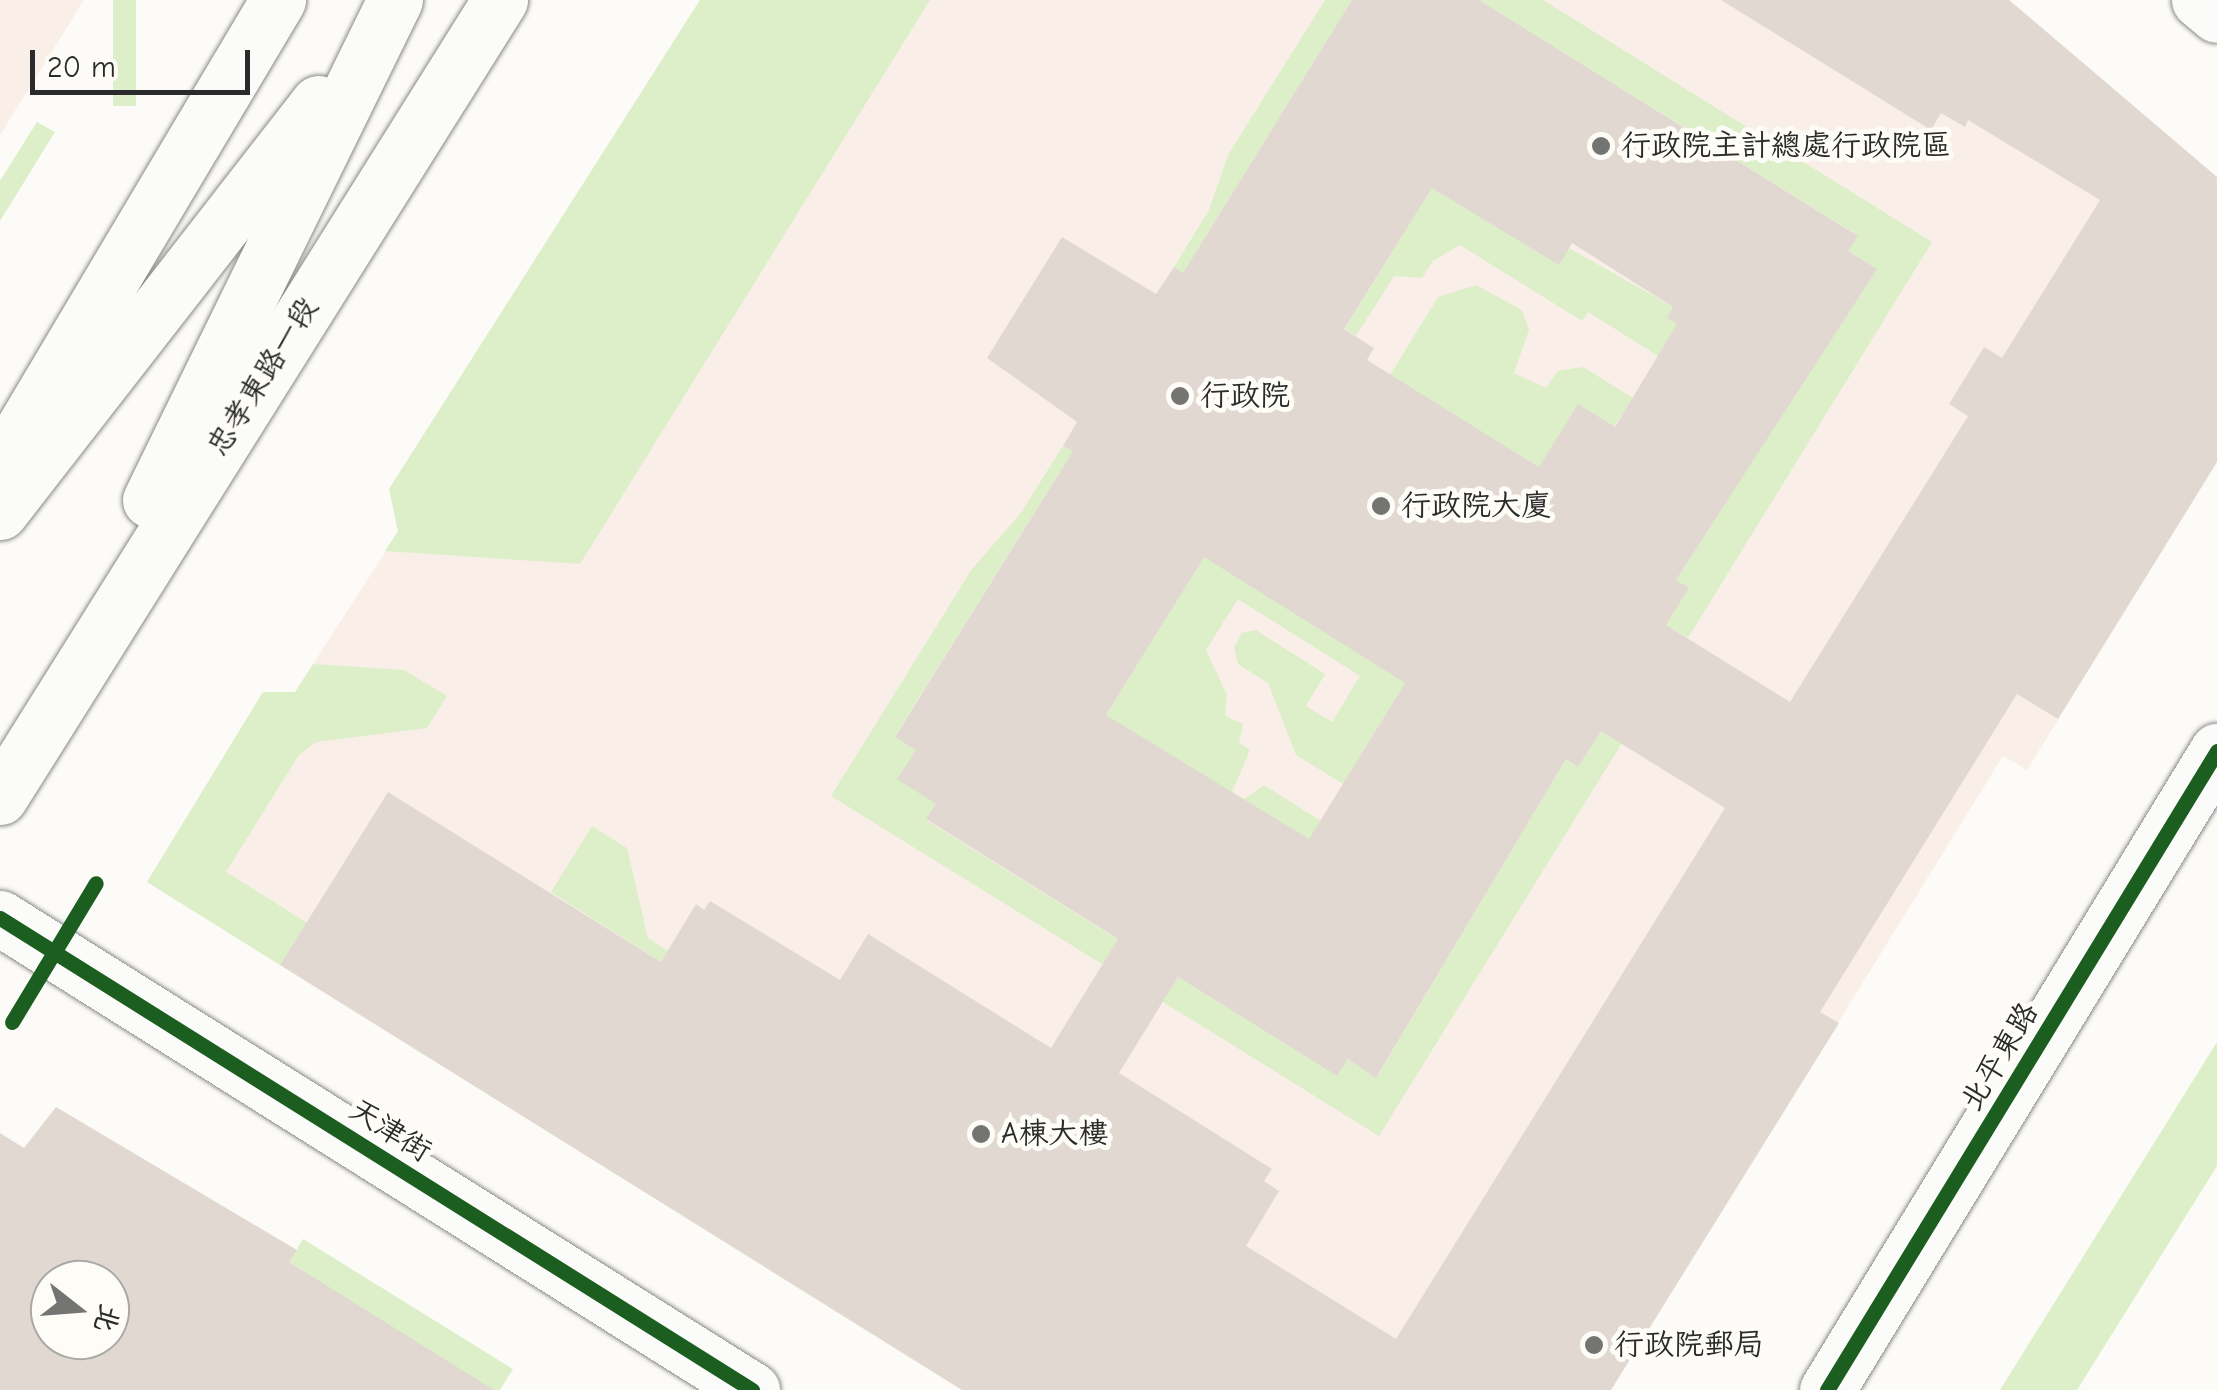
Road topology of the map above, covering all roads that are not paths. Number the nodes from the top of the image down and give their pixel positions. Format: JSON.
{"nodes":[{"id":1,"x":278,"y":0,"type":"edge"},
{"id":2,"x":500,"y":0,"type":"edge"},
{"id":3,"x":2199,"y":0,"type":"edge"},
{"id":4,"x":391,"y":7,"type":"edge"},
{"id":5,"x":2217,"y":15,"type":"edge"},
{"id":6,"x":0,"y":466,"type":"edge"},
{"id":7,"x":0,"y":512,"type":"edge"},
{"id":8,"x":2217,"y":750,"type":"edge"},
{"id":9,"x":13,"y":776,"type":"edge"},
{"id":10,"x":0,"y":918,"type":"edge"},
{"id":11,"x":752,"y":1390,"type":"edge"},
{"id":12,"x":1827,"y":1390,"type":"edge"}],
"edges":[{"from":1,"to":6,"type":"main road"},
{"from":2,"to":9,"type":"main road","name":"忠孝東路一段"},
{"from":3,"to":5,"type":"main road"},
{"from":4,"to":7,"type":"main road","name":"忠孝東路一段"},
{"from":4,"to":9,"type":"main road","name":"忠孝東路一段"},
{"from":8,"to":12,"type":"main road","name":"北平東路"},
{"from":10,"to":11,"type":"main road","name":"天津街"}]}
